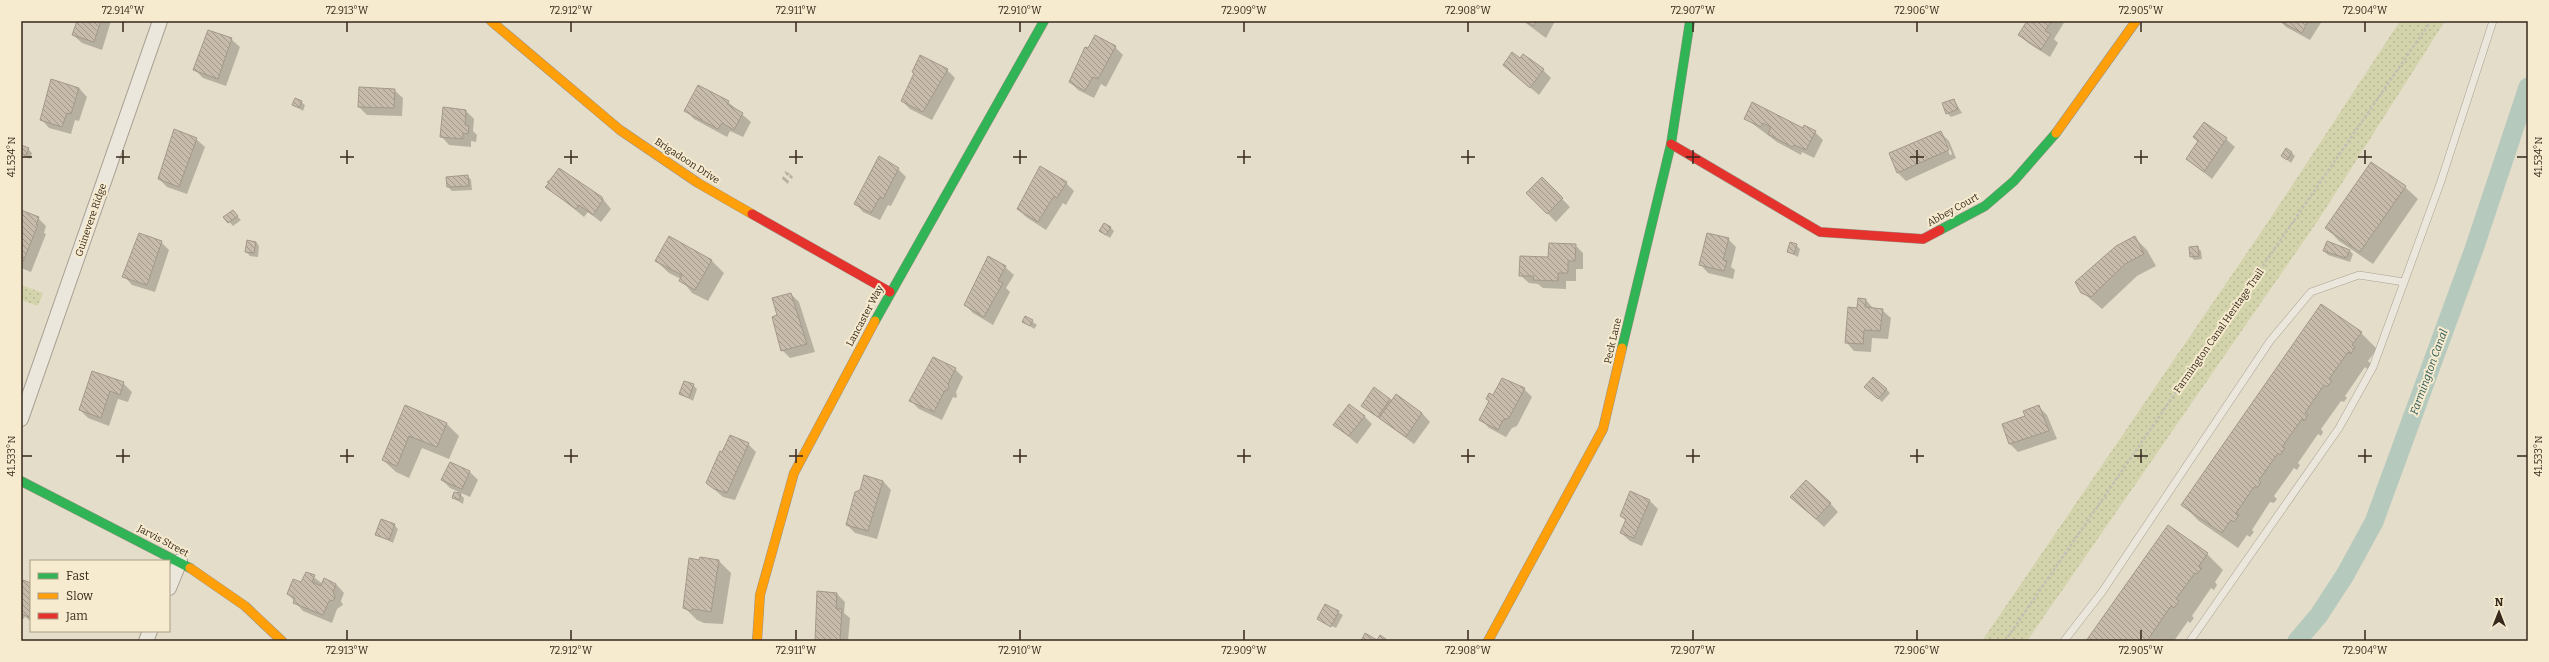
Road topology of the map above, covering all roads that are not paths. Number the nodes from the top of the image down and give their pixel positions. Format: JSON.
{"nodes":[{"id":1,"x":160,"y":21,"type":"edge"},
{"id":2,"x":491,"y":21,"type":"edge"},
{"id":3,"x":1044,"y":21,"type":"edge"},
{"id":4,"x":1690,"y":21,"type":"edge"},
{"id":5,"x":2136,"y":21,"type":"edge"},
{"id":6,"x":2493,"y":21,"type":"edge"},
{"id":7,"x":1671,"y":144,"type":"junction"},
{"id":8,"x":2404,"y":282,"type":"junction"},
{"id":9,"x":890,"y":292,"type":"junction"},
{"id":10,"x":21,"y":419,"type":"edge"},
{"id":11,"x":21,"y":481,"type":"edge"},
{"id":12,"x":180,"y":561,"type":"junction"},
{"id":13,"x":170,"y":586,"type":"edge"},
{"id":14,"x":282,"y":641,"type":"edge"},
{"id":15,"x":758,"y":641,"type":"edge"},
{"id":16,"x":1488,"y":641,"type":"edge"},
{"id":17,"x":2064,"y":641,"type":"edge"},
{"id":18,"x":2190,"y":641,"type":"edge"}],
"edges":[{"from":1,"to":10,"type":"street","name":"Guinevere Ridge"},
{"from":2,"to":9,"type":"street","name":"Brigadoon Drive"},
{"from":3,"to":9,"type":"street","name":"Lancaster Way"},
{"from":4,"to":7,"type":"street","name":"Peck Lane"},
{"from":5,"to":7,"type":"street","name":"Abbey Court"},
{"from":6,"to":8,"type":"lane"},
{"from":7,"to":16,"type":"street","name":"Peck Lane"},
{"from":8,"to":17,"type":"lane"},
{"from":8,"to":18,"type":"lane"},
{"from":9,"to":15,"type":"street","name":"Lancaster Way"},
{"from":11,"to":12,"type":"street","name":"Jarvis Street"},
{"from":12,"to":13,"type":"street"},
{"from":12,"to":14,"type":"street","name":"Jarvis Street"}]}
